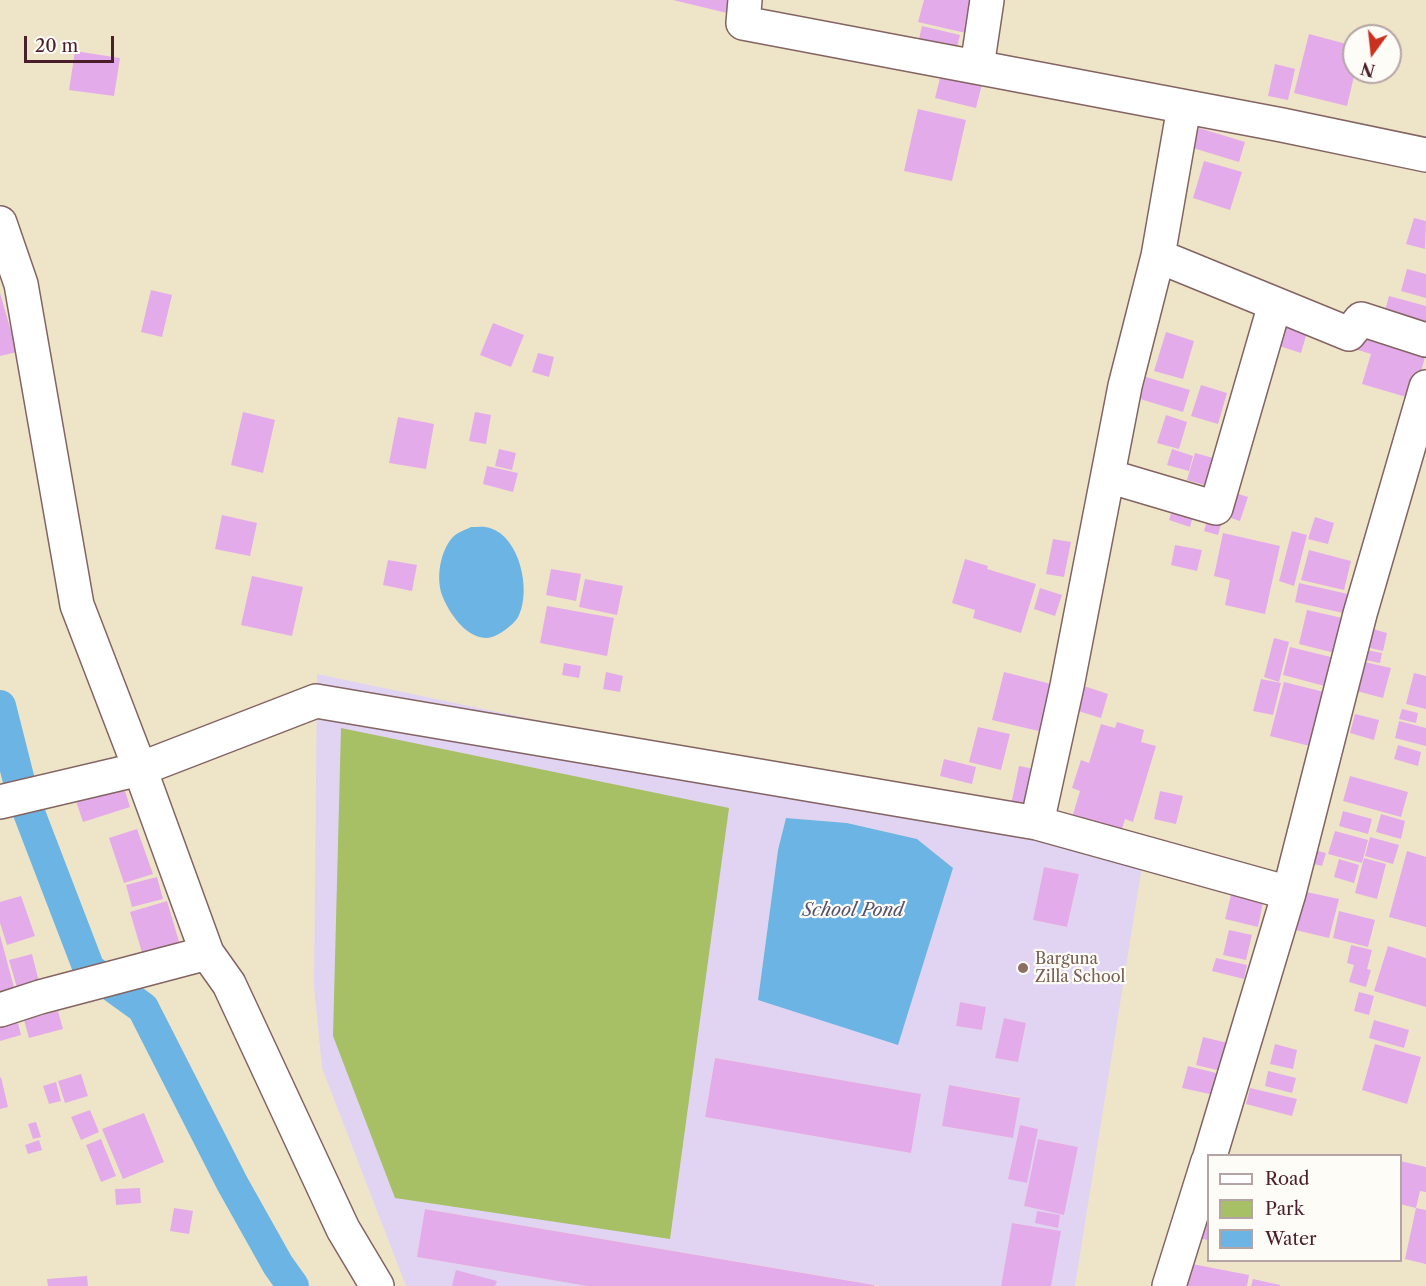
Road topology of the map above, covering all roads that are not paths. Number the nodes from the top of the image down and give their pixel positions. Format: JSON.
{"nodes":[{"id":1,"x":745,"y":0,"type":"edge"},
{"id":2,"x":987,"y":0,"type":"edge"},
{"id":3,"x":977,"y":67,"type":"junction"},
{"id":4,"x":1184,"y":107,"type":"junction"},
{"id":5,"x":1426,"y":155,"type":"edge"},
{"id":6,"x":0,"y":223,"type":"edge"},
{"id":7,"x":1158,"y":256,"type":"junction"},
{"id":8,"x":1275,"y":304,"type":"junction"},
{"id":9,"x":1426,"y":340,"type":"edge"},
{"id":10,"x":1426,"y":387,"type":"edge"},
{"id":11,"x":1108,"y":476,"type":"junction"},
{"id":12,"x":140,"y":769,"type":"junction"},
{"id":13,"x":0,"y":802,"type":"edge"},
{"id":14,"x":1037,"y":823,"type":"junction"},
{"id":15,"x":1289,"y":893,"type":"junction"},
{"id":16,"x":207,"y":953,"type":"junction"},
{"id":17,"x":0,"y":1010,"type":"edge"},
{"id":18,"x":1210,"y":1154,"type":"edge"},
{"id":19,"x":1207,"y":1167,"type":"edge"},
{"id":20,"x":377,"y":1286,"type":"edge"},
{"id":21,"x":1169,"y":1286,"type":"edge"}],
"edges":[{"from":1,"to":3,"type":"street"},
{"from":2,"to":3,"type":"street"},
{"from":3,"to":4,"type":"street"},
{"from":4,"to":5,"type":"street"},
{"from":4,"to":7,"type":"street"},
{"from":6,"to":12,"type":"street"},
{"from":7,"to":8,"type":"street"},
{"from":7,"to":11,"type":"street"},
{"from":8,"to":9,"type":"street"},
{"from":8,"to":11,"type":"street"},
{"from":10,"to":15,"type":"street"},
{"from":11,"to":14,"type":"street"},
{"from":12,"to":13,"type":"street"},
{"from":12,"to":14,"type":"street"},
{"from":12,"to":16,"type":"street"},
{"from":14,"to":15,"type":"street"},
{"from":15,"to":18,"type":"street"},
{"from":16,"to":17,"type":"street"},
{"from":16,"to":20,"type":"street"},
{"from":19,"to":21,"type":"street"}]}
